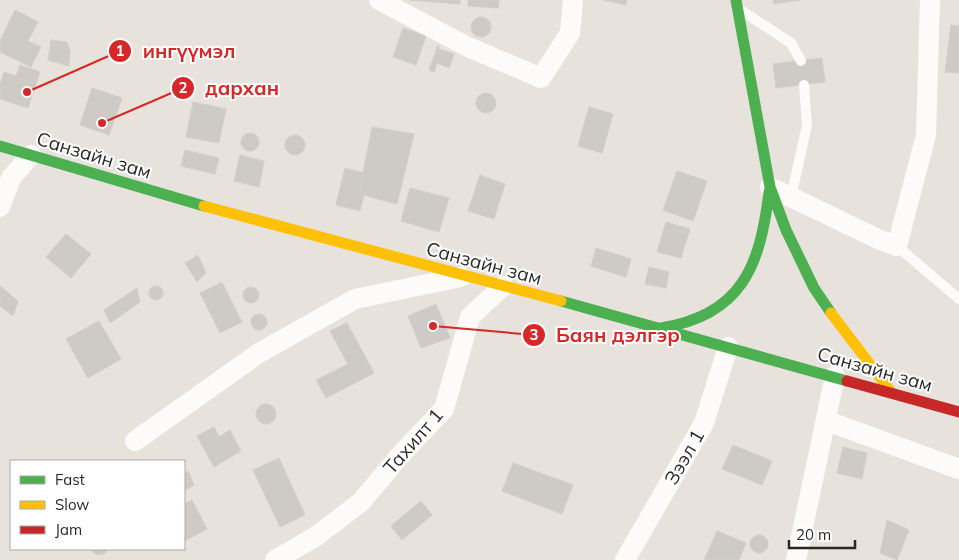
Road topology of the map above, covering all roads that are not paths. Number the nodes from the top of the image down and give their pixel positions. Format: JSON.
{"nodes":[{"id":1,"x":379,"y":0,"type":"edge"},
{"id":2,"x":573,"y":0,"type":"edge"},
{"id":3,"x":930,"y":0,"type":"edge"},
{"id":4,"x":736,"y":4,"type":"edge"},
{"id":5,"x":801,"y":61,"type":"dead end"},
{"id":6,"x":804,"y":85,"type":"dead end"},
{"id":7,"x":0,"y":146,"type":"edge"},
{"id":8,"x":32,"y":155,"type":"junction"},
{"id":9,"x":770,"y":187,"type":"junction"},
{"id":10,"x":792,"y":197,"type":"junction"},
{"id":11,"x":0,"y":207,"type":"edge"},
{"id":12,"x":897,"y":246,"type":"junction"},
{"id":13,"x":465,"y":276,"type":"junction"},
{"id":14,"x":503,"y":286,"type":"junction"},
{"id":15,"x":959,"y":299,"type":"edge"},
{"id":16,"x":660,"y":329,"type":"junction"},
{"id":17,"x":728,"y":347,"type":"junction"},
{"id":18,"x":835,"y":376,"type":"junction"},
{"id":19,"x":891,"y":392,"type":"junction"},
{"id":20,"x":956,"y":408,"type":"edge"},
{"id":21,"x":826,"y":421,"type":"junction"},
{"id":22,"x":135,"y":442,"type":"dead end"},
{"id":23,"x":959,"y":469,"type":"edge"},
{"id":24,"x":275,"y":560,"type":"edge"},
{"id":25,"x":625,"y":560,"type":"edge"},
{"id":26,"x":796,"y":560,"type":"edge"}],
"edges":[{"from":1,"to":2,"type":"street"},
{"from":3,"to":12,"type":"street"},
{"from":4,"to":5,"type":"lane"},
{"from":4,"to":9,"type":"main road"},
{"from":6,"to":10,"type":"lane"},
{"from":7,"to":8,"type":"main road","name":"Санзайн зам"},
{"from":8,"to":11,"type":"street"},
{"from":8,"to":13,"type":"main road","name":"Санзайн зам"},
{"from":9,"to":10,"type":"street"},
{"from":9,"to":16,"type":"main road"},
{"from":9,"to":19,"type":"main road"},
{"from":10,"to":12,"type":"street"},
{"from":12,"to":15,"type":"lane"},
{"from":13,"to":14,"type":"main road","name":"Санзайн зам"},
{"from":13,"to":22,"type":"street"},
{"from":14,"to":16,"type":"main road","name":"Санзайн зам"},
{"from":14,"to":24,"type":"street","name":"Тахилт 1"},
{"from":16,"to":17,"type":"main road","name":"Санзайн зам"},
{"from":17,"to":18,"type":"main road","name":"Санзайн зам"},
{"from":17,"to":25,"type":"street","name":"Зээл 1"},
{"from":18,"to":19,"type":"main road","name":"Санзайн зам"},
{"from":18,"to":21,"type":"street"},
{"from":19,"to":20,"type":"main road","name":"Санзайн зам"},
{"from":21,"to":23,"type":"street"},
{"from":21,"to":26,"type":"street"}]}
